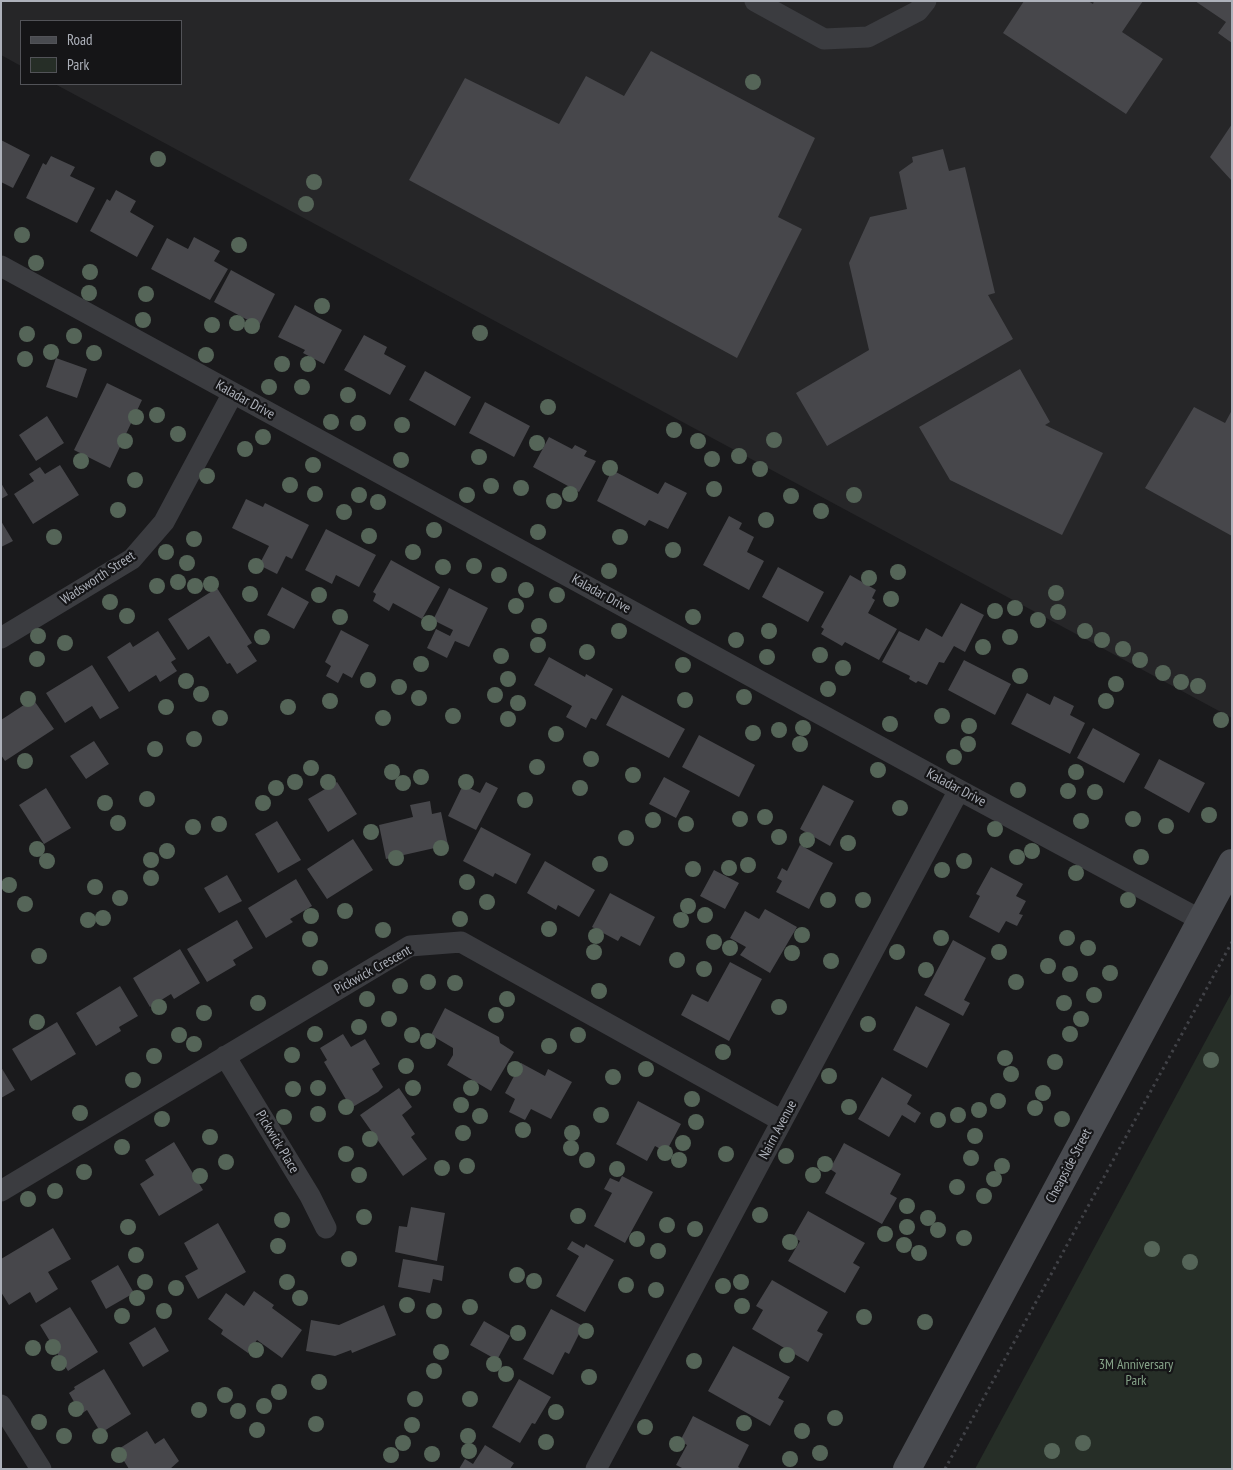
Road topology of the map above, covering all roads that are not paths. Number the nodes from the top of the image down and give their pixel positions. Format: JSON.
{"nodes":[{"id":1,"x":755,"y":1,"type":"edge"},
{"id":2,"x":926,"y":1,"type":"edge"},
{"id":3,"x":1,"y":266,"type":"edge"},
{"id":4,"x":233,"y":393,"type":"junction"},
{"id":5,"x":1,"y":638,"type":"edge"},
{"id":6,"x":959,"y":790,"type":"junction"},
{"id":7,"x":1232,"y":864,"type":"edge"},
{"id":8,"x":1201,"y":920,"type":"junction"},
{"id":9,"x":225,"y":1056,"type":"junction"},
{"id":10,"x":782,"y":1121,"type":"junction"},
{"id":11,"x":1,"y":1191,"type":"edge"},
{"id":12,"x":326,"y":1228,"type":"dead end"},
{"id":13,"x":1,"y":1405,"type":"edge"},
{"id":14,"x":41,"y":1469,"type":"edge"},
{"id":15,"x":596,"y":1469,"type":"edge"},
{"id":16,"x":907,"y":1469,"type":"edge"}],
"edges":[{"from":1,"to":2,"type":"street"},
{"from":3,"to":4,"type":"street","name":"Kaladar Drive"},
{"from":4,"to":5,"type":"street","name":"Wadsworth Street"},
{"from":4,"to":6,"type":"street","name":"Kaladar Drive"},
{"from":6,"to":8,"type":"street","name":"Kaladar Drive"},
{"from":6,"to":10,"type":"street","name":"Nairn Avenue"},
{"from":7,"to":8,"type":"street","name":"Cheapside Street"},
{"from":8,"to":16,"type":"street","name":"Cheapside Street"},
{"from":9,"to":10,"type":"street","name":"Pickwick Crescent"},
{"from":9,"to":11,"type":"street","name":"Pickwick Crescent"},
{"from":9,"to":12,"type":"street","name":"Pickwick Place"},
{"from":10,"to":15,"type":"street","name":"Nairn Avenue"},
{"from":13,"to":14,"type":"street"}]}
